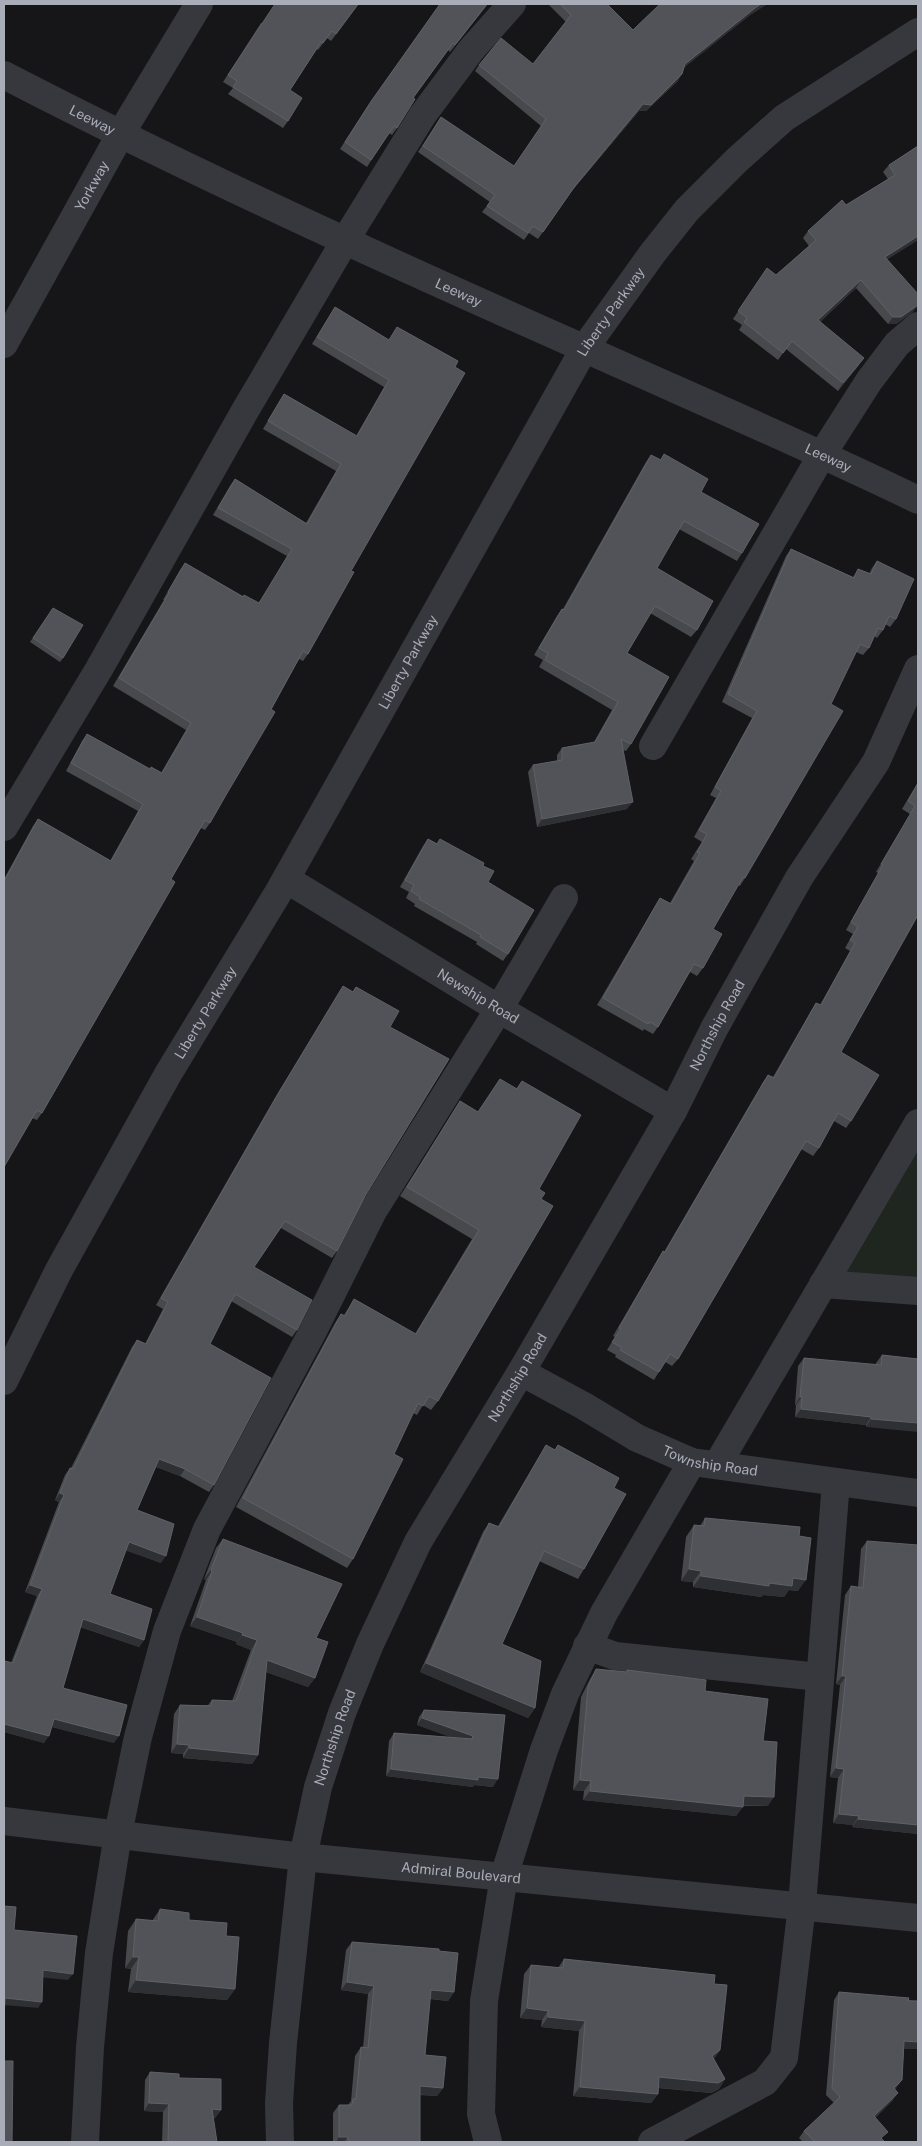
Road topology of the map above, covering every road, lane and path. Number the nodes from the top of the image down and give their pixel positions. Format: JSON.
{"nodes":[{"id":1,"x":199,"y":4,"type":"edge"},
{"id":2,"x":512,"y":4,"type":"edge"},
{"id":3,"x":918,"y":32,"type":"edge"},
{"id":4,"x":4,"y":75,"type":"edge"},
{"id":5,"x":120,"y":135,"type":"junction"},
{"id":6,"x":346,"y":240,"type":"junction"},
{"id":7,"x":918,"y":326,"type":"edge"},
{"id":8,"x":4,"y":344,"type":"edge"},
{"id":9,"x":584,"y":348,"type":"junction"},
{"id":10,"x":822,"y":454,"type":"junction"},
{"id":11,"x":918,"y":500,"type":"edge"},
{"id":12,"x":918,"y":670,"type":"edge"},
{"id":13,"x":653,"y":746,"type":"dead end"},
{"id":14,"x":4,"y":827,"type":"edge"},
{"id":15,"x":286,"y":879,"type":"junction"},
{"id":16,"x":564,"y":898,"type":"dead end"},
{"id":17,"x":500,"y":1009,"type":"junction"},
{"id":18,"x":673,"y":1111,"type":"junction"},
{"id":19,"x":918,"y":1123,"type":"edge"},
{"id":20,"x":823,"y":1284,"type":"junction"},
{"id":21,"x":918,"y":1291,"type":"edge"},
{"id":22,"x":521,"y":1372,"type":"junction"},
{"id":23,"x":4,"y":1381,"type":"edge"},
{"id":24,"x":704,"y":1464,"type":"junction"},
{"id":25,"x":836,"y":1482,"type":"junction"},
{"id":26,"x":918,"y":1492,"type":"edge"},
{"id":27,"x":587,"y":1646,"type":"junction"},
{"id":28,"x":820,"y":1678,"type":"junction"},
{"id":29,"x":4,"y":1821,"type":"edge"},
{"id":30,"x":118,"y":1834,"type":"junction"},
{"id":31,"x":302,"y":1857,"type":"junction"},
{"id":32,"x":504,"y":1876,"type":"junction"},
{"id":33,"x":802,"y":1905,"type":"junction"},
{"id":34,"x":918,"y":1918,"type":"edge"},
{"id":35,"x":85,"y":2142,"type":"edge"},
{"id":36,"x":280,"y":2142,"type":"edge"},
{"id":37,"x":488,"y":2142,"type":"edge"},
{"id":38,"x":652,"y":2142,"type":"edge"}],
"edges":[{"from":1,"to":5,"type":"street","name":"Yorkway"},
{"from":2,"to":6,"type":"street"},
{"from":3,"to":9,"type":"street","name":"Liberty Parkway"},
{"from":4,"to":5,"type":"street","name":"Leeway"},
{"from":5,"to":6,"type":"street","name":"Leeway"},
{"from":5,"to":8,"type":"street","name":"Yorkway"},
{"from":6,"to":9,"type":"street","name":"Leeway"},
{"from":6,"to":14,"type":"street"},
{"from":7,"to":10,"type":"street"},
{"from":9,"to":10,"type":"street","name":"Leeway"},
{"from":9,"to":15,"type":"street","name":"Liberty Parkway"},
{"from":10,"to":11,"type":"street","name":"Leeway"},
{"from":10,"to":13,"type":"street"},
{"from":12,"to":18,"type":"street","name":"Northship Road"},
{"from":15,"to":17,"type":"street","name":"Newship Road"},
{"from":15,"to":23,"type":"street","name":"Liberty Parkway"},
{"from":16,"to":17,"type":"street"},
{"from":17,"to":18,"type":"street","name":"Newship Road"},
{"from":17,"to":30,"type":"street"},
{"from":18,"to":22,"type":"street","name":"Northship Road"},
{"from":19,"to":20,"type":"street"},
{"from":20,"to":21,"type":"street"},
{"from":20,"to":24,"type":"street"},
{"from":22,"to":24,"type":"street","name":"Township Road"},
{"from":22,"to":31,"type":"street","name":"Northship Road"},
{"from":24,"to":25,"type":"street","name":"Township Road"},
{"from":24,"to":27,"type":"street"},
{"from":25,"to":26,"type":"street","name":"Township Road"},
{"from":25,"to":28,"type":"street"},
{"from":27,"to":28,"type":"street"},
{"from":27,"to":32,"type":"street"},
{"from":28,"to":33,"type":"street"},
{"from":29,"to":30,"type":"street","name":"Admiral Boulevard"},
{"from":30,"to":31,"type":"street","name":"Admiral Boulevard"},
{"from":30,"to":35,"type":"street"},
{"from":31,"to":32,"type":"street","name":"Admiral Boulevard"},
{"from":31,"to":36,"type":"street","name":"Northship Road"},
{"from":32,"to":33,"type":"street","name":"Admiral Boulevard"},
{"from":32,"to":37,"type":"street"},
{"from":33,"to":34,"type":"street","name":"Admiral Boulevard"},
{"from":33,"to":38,"type":"street"}]}
